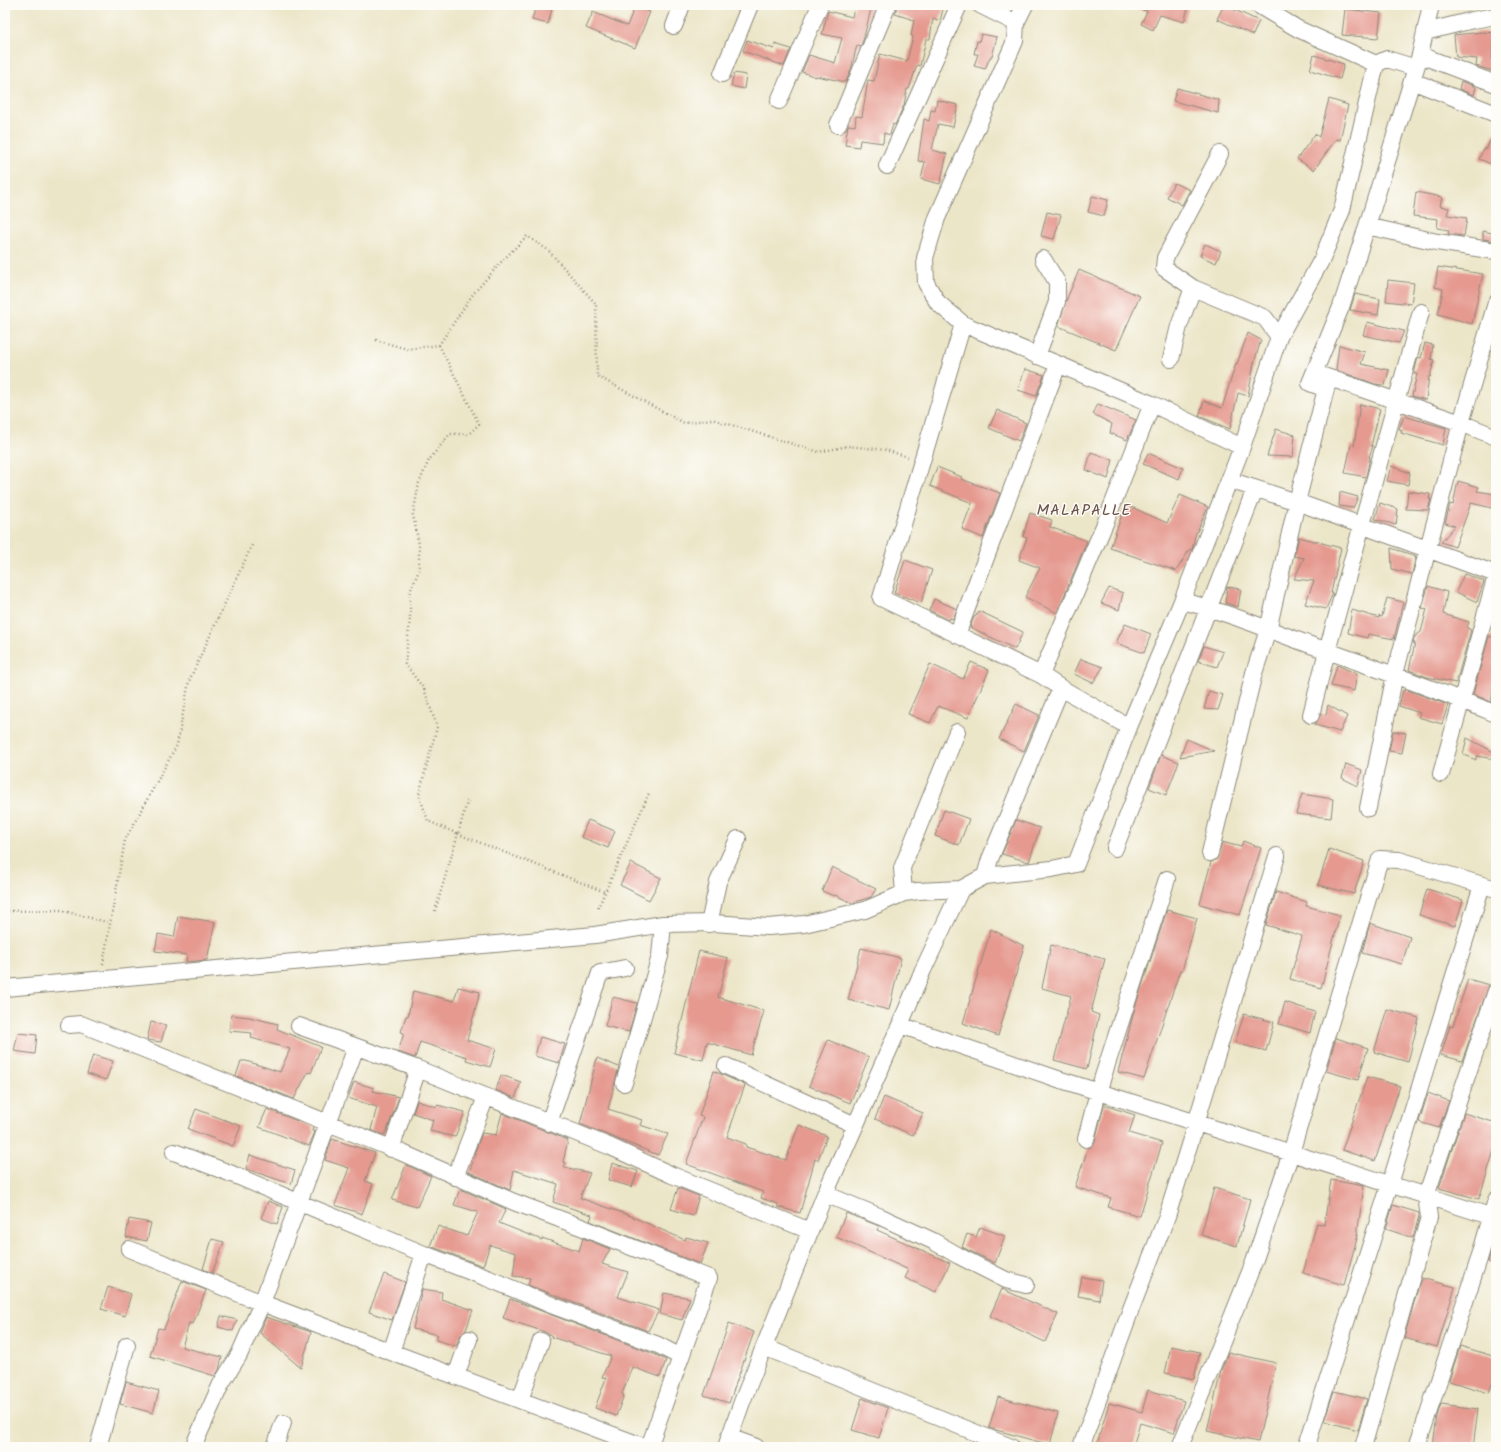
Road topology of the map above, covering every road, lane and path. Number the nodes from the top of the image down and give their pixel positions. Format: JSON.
{"nodes":[{"id":1,"x":682,"y":5,"type":"edge"},
{"id":2,"x":750,"y":5,"type":"edge"},
{"id":3,"x":820,"y":5,"type":"edge"},
{"id":4,"x":888,"y":5,"type":"edge"},
{"id":5,"x":959,"y":5,"type":"edge"},
{"id":6,"x":980,"y":5,"type":"edge"},
{"id":7,"x":1025,"y":5,"type":"edge"},
{"id":8,"x":1258,"y":5,"type":"edge"},
{"id":9,"x":1431,"y":5,"type":"edge"},
{"id":10,"x":1496,"y":16,"type":"edge"},
{"id":11,"x":1016,"y":23,"type":"junction"},
{"id":12,"x":674,"y":26,"type":"dead end"},
{"id":13,"x":1425,"y":32,"type":"junction"},
{"id":14,"x":1376,"y":64,"type":"junction"},
{"id":15,"x":1416,"y":68,"type":"junction"},
{"id":16,"x":722,"y":74,"type":"dead end"},
{"id":17,"x":1496,"y":84,"type":"edge"},
{"id":18,"x":779,"y":101,"type":"dead end"},
{"id":19,"x":1496,"y":114,"type":"edge"},
{"id":20,"x":838,"y":125,"type":"dead end"},
{"id":21,"x":1220,"y":154,"type":"dead end"},
{"id":22,"x":887,"y":166,"type":"dead end"},
{"id":23,"x":1367,"y":226,"type":"junction"},
{"id":24,"x":1496,"y":251,"type":"edge"},
{"id":25,"x":1043,"y":259,"type":"dead end"},
{"id":26,"x":1193,"y":288,"type":"junction"},
{"id":27,"x":1496,"y":303,"type":"edge"},
{"id":28,"x":1421,"y":312,"type":"dead end"},
{"id":29,"x":963,"y":324,"type":"junction"},
{"id":30,"x":1279,"y":336,"type":"junction"},
{"id":31,"x":376,"y":340,"type":"dead end"},
{"id":32,"x":439,"y":345,"type":"junction"},
{"id":33,"x":1037,"y":356,"type":"junction"},
{"id":34,"x":1171,"y":359,"type":"dead end"},
{"id":35,"x":1058,"y":365,"type":"junction"},
{"id":36,"x":1315,"y":373,"type":"junction"},
{"id":37,"x":1398,"y":401,"type":"junction"},
{"id":38,"x":1152,"y":404,"type":"junction"},
{"id":39,"x":1461,"y":423,"type":"junction"},
{"id":40,"x":1496,"y":437,"type":"edge"},
{"id":41,"x":1242,"y":447,"type":"junction"},
{"id":42,"x":922,"y":461,"type":"junction"},
{"id":43,"x":1229,"y":480,"type":"junction"},
{"id":44,"x":1255,"y":489,"type":"junction"},
{"id":45,"x":1297,"y":502,"type":"junction"},
{"id":46,"x":1362,"y":526,"type":"junction"},
{"id":47,"x":252,"y":545,"type":"dead end"},
{"id":48,"x":1428,"y":549,"type":"junction"},
{"id":49,"x":1496,"y":575,"type":"edge"},
{"id":50,"x":1182,"y":601,"type":"junction"},
{"id":51,"x":1208,"y":607,"type":"junction"},
{"id":52,"x":1268,"y":630,"type":"junction"},
{"id":53,"x":958,"y":635,"type":"junction"},
{"id":54,"x":1327,"y":651,"type":"junction"},
{"id":55,"x":1395,"y":674,"type":"junction"},
{"id":56,"x":1041,"y":675,"type":"junction"},
{"id":57,"x":1061,"y":688,"type":"junction"},
{"id":58,"x":1461,"y":699,"type":"junction"},
{"id":59,"x":1496,"y":714,"type":"edge"},
{"id":60,"x":1311,"y":715,"type":"dead end"},
{"id":61,"x":1129,"y":727,"type":"junction"},
{"id":62,"x":957,"y":732,"type":"dead end"},
{"id":63,"x":1441,"y":774,"type":"dead end"},
{"id":64,"x":650,"y":791,"type":"dead end"},
{"id":65,"x":468,"y":799,"type":"dead end"},
{"id":66,"x":1368,"y":808,"type":"dead end"},
{"id":67,"x":458,"y":834,"type":"junction"},
{"id":68,"x":738,"y":839,"type":"dead end"},
{"id":69,"x":1115,"y":848,"type":"dead end"},
{"id":70,"x":1210,"y":853,"type":"dead end"},
{"id":71,"x":1277,"y":856,"type":"dead end"},
{"id":72,"x":985,"y":876,"type":"junction"},
{"id":73,"x":1167,"y":879,"type":"dead end"},
{"id":74,"x":1489,"y":887,"type":"edge"},
{"id":75,"x":961,"y":889,"type":"junction"},
{"id":76,"x":605,"y":892,"type":"junction"},
{"id":77,"x":904,"y":893,"type":"junction"},
{"id":78,"x":598,"y":908,"type":"dead end"},
{"id":79,"x":8,"y":911,"type":"dead end"},
{"id":80,"x":435,"y":911,"type":"dead end"},
{"id":81,"x":110,"y":923,"type":"junction"},
{"id":82,"x":663,"y":924,"type":"junction"},
{"id":83,"x":709,"y":924,"type":"junction"},
{"id":84,"x":625,"y":968,"type":"dead end"},
{"id":85,"x":100,"y":980,"type":"junction"},
{"id":86,"x":5,"y":988,"type":"edge"},
{"id":87,"x":1496,"y":991,"type":"edge"},
{"id":88,"x":900,"y":1025,"type":"junction"},
{"id":89,"x":69,"y":1026,"type":"dead end"},
{"id":90,"x":300,"y":1026,"type":"dead end"},
{"id":91,"x":356,"y":1047,"type":"junction"},
{"id":92,"x":726,"y":1066,"type":"dead end"},
{"id":93,"x":418,"y":1069,"type":"junction"},
{"id":94,"x":624,"y":1083,"type":"dead end"},
{"id":95,"x":1098,"y":1092,"type":"junction"},
{"id":96,"x":486,"y":1097,"type":"junction"},
{"id":97,"x":549,"y":1122,"type":"junction"},
{"id":98,"x":1196,"y":1123,"type":"junction"},
{"id":99,"x":327,"y":1124,"type":"junction"},
{"id":100,"x":856,"y":1125,"type":"junction"},
{"id":101,"x":1086,"y":1139,"type":"dead end"},
{"id":102,"x":392,"y":1149,"type":"junction"},
{"id":103,"x":174,"y":1152,"type":"dead end"},
{"id":104,"x":1291,"y":1153,"type":"junction"},
{"id":105,"x":455,"y":1177,"type":"junction"},
{"id":106,"x":1390,"y":1184,"type":"junction"},
{"id":107,"x":825,"y":1194,"type":"junction"},
{"id":108,"x":1426,"y":1196,"type":"junction"},
{"id":109,"x":1496,"y":1200,"type":"edge"},
{"id":110,"x":298,"y":1202,"type":"junction"},
{"id":111,"x":1494,"y":1217,"type":"edge"},
{"id":112,"x":810,"y":1231,"type":"junction"},
{"id":113,"x":129,"y":1249,"type":"dead end"},
{"id":114,"x":424,"y":1254,"type":"junction"},
{"id":115,"x":1026,"y":1285,"type":"dead end"},
{"id":116,"x":262,"y":1303,"type":"junction"},
{"id":117,"x":469,"y":1338,"type":"dead end"},
{"id":118,"x":541,"y":1341,"type":"dead end"},
{"id":119,"x":127,"y":1345,"type":"dead end"},
{"id":120,"x":764,"y":1348,"type":"junction"},
{"id":121,"x":391,"y":1352,"type":"junction"},
{"id":122,"x":681,"y":1357,"type":"junction"},
{"id":123,"x":456,"y":1376,"type":"junction"},
{"id":124,"x":520,"y":1400,"type":"junction"},
{"id":125,"x":283,"y":1422,"type":"dead end"},
{"id":126,"x":728,"y":1442,"type":"edge"},
{"id":127,"x":1308,"y":1445,"type":"dead end"},
{"id":128,"x":98,"y":1447,"type":"edge"},
{"id":129,"x":193,"y":1447,"type":"edge"},
{"id":130,"x":275,"y":1447,"type":"edge"},
{"id":131,"x":645,"y":1447,"type":"edge"},
{"id":132,"x":649,"y":1447,"type":"edge"},
{"id":133,"x":756,"y":1447,"type":"edge"},
{"id":134,"x":1011,"y":1447,"type":"edge"},
{"id":135,"x":1081,"y":1447,"type":"edge"},
{"id":136,"x":1180,"y":1447,"type":"edge"},
{"id":137,"x":1364,"y":1447,"type":"edge"},
{"id":138,"x":1418,"y":1447,"type":"edge"}],
"edges":[{"from":1,"to":12,"type":"street"},
{"from":2,"to":16,"type":"street"},
{"from":3,"to":18,"type":"street"},
{"from":4,"to":20,"type":"street"},
{"from":5,"to":22,"type":"street"},
{"from":6,"to":11,"type":"street"},
{"from":7,"to":11,"type":"street"},
{"from":8,"to":14,"type":"street"},
{"from":9,"to":13,"type":"street"},
{"from":10,"to":13,"type":"street"},
{"from":11,"to":29,"type":"street"},
{"from":13,"to":15,"type":"street"},
{"from":14,"to":15,"type":"street"},
{"from":14,"to":30,"type":"street"},
{"from":15,"to":17,"type":"street"},
{"from":15,"to":19,"type":"street"},
{"from":15,"to":23,"type":"street"},
{"from":21,"to":26,"type":"street"},
{"from":23,"to":24,"type":"street"},
{"from":23,"to":36,"type":"street"},
{"from":25,"to":33,"type":"street"},
{"from":26,"to":30,"type":"street"},
{"from":26,"to":34,"type":"street"},
{"from":27,"to":39,"type":"street"},
{"from":28,"to":37,"type":"street"},
{"from":29,"to":33,"type":"street"},
{"from":29,"to":42,"type":"street"},
{"from":30,"to":41,"type":"street"},
{"from":31,"to":32,"type":"path"},
{"from":32,"to":42,"type":"path"},
{"from":32,"to":67,"type":"path"},
{"from":33,"to":35,"type":"street"},
{"from":35,"to":38,"type":"street"},
{"from":35,"to":53,"type":"street"},
{"from":36,"to":37,"type":"street"},
{"from":36,"to":45,"type":"street"},
{"from":37,"to":39,"type":"street"},
{"from":37,"to":46,"type":"street"},
{"from":38,"to":41,"type":"street"},
{"from":38,"to":56,"type":"street"},
{"from":39,"to":40,"type":"street"},
{"from":39,"to":48,"type":"street"},
{"from":41,"to":43,"type":"street"},
{"from":42,"to":53,"type":"street"},
{"from":43,"to":44,"type":"street"},
{"from":43,"to":50,"type":"street"},
{"from":44,"to":45,"type":"street"},
{"from":44,"to":51,"type":"street"},
{"from":45,"to":46,"type":"street"},
{"from":45,"to":52,"type":"street"},
{"from":46,"to":48,"type":"street"},
{"from":46,"to":54,"type":"street"},
{"from":47,"to":81,"type":"path"},
{"from":48,"to":49,"type":"street"},
{"from":48,"to":55,"type":"street"},
{"from":49,"to":58,"type":"street"},
{"from":50,"to":51,"type":"street"},
{"from":50,"to":61,"type":"street"},
{"from":51,"to":52,"type":"street"},
{"from":51,"to":69,"type":"street"},
{"from":52,"to":54,"type":"street"},
{"from":52,"to":70,"type":"street"},
{"from":53,"to":56,"type":"street"},
{"from":54,"to":55,"type":"street"},
{"from":54,"to":60,"type":"street"},
{"from":55,"to":58,"type":"street"},
{"from":55,"to":66,"type":"street"},
{"from":56,"to":57,"type":"street"},
{"from":57,"to":61,"type":"street"},
{"from":57,"to":72,"type":"street"},
{"from":58,"to":59,"type":"street"},
{"from":58,"to":63,"type":"street"},
{"from":61,"to":72,"type":"street"},
{"from":62,"to":77,"type":"street"},
{"from":64,"to":76,"type":"path"},
{"from":65,"to":67,"type":"path"},
{"from":67,"to":76,"type":"path"},
{"from":67,"to":80,"type":"path"},
{"from":68,"to":83,"type":"street"},
{"from":71,"to":98,"type":"street"},
{"from":72,"to":75,"type":"street"},
{"from":73,"to":95,"type":"street"},
{"from":74,"to":104,"type":"street"},
{"from":74,"to":106,"type":"street"},
{"from":75,"to":77,"type":"street"},
{"from":75,"to":88,"type":"street"},
{"from":76,"to":78,"type":"path"},
{"from":77,"to":83,"type":"street"},
{"from":79,"to":81,"type":"path"},
{"from":81,"to":85,"type":"path"},
{"from":82,"to":83,"type":"street"},
{"from":82,"to":85,"type":"street"},
{"from":82,"to":94,"type":"street"},
{"from":84,"to":97,"type":"street"},
{"from":85,"to":86,"type":"street"},
{"from":87,"to":108,"type":"street"},
{"from":88,"to":95,"type":"street"},
{"from":88,"to":100,"type":"street"},
{"from":89,"to":99,"type":"street"},
{"from":90,"to":91,"type":"street"},
{"from":91,"to":93,"type":"street"},
{"from":91,"to":99,"type":"street"},
{"from":92,"to":100,"type":"street"},
{"from":93,"to":96,"type":"street"},
{"from":93,"to":102,"type":"street"},
{"from":95,"to":98,"type":"street"},
{"from":95,"to":101,"type":"street"},
{"from":96,"to":97,"type":"street"},
{"from":96,"to":105,"type":"street"},
{"from":97,"to":112,"type":"street"},
{"from":98,"to":104,"type":"street"},
{"from":98,"to":135,"type":"street"},
{"from":99,"to":102,"type":"street"},
{"from":99,"to":110,"type":"street"},
{"from":100,"to":107,"type":"street"},
{"from":102,"to":105,"type":"street"},
{"from":103,"to":110,"type":"street"},
{"from":104,"to":106,"type":"street"},
{"from":104,"to":136,"type":"street"},
{"from":105,"to":122,"type":"street"},
{"from":106,"to":108,"type":"street"},
{"from":106,"to":127,"type":"street"},
{"from":107,"to":112,"type":"street"},
{"from":107,"to":115,"type":"street"},
{"from":108,"to":111,"type":"street"},
{"from":108,"to":137,"type":"street"},
{"from":109,"to":111,"type":"street"},
{"from":110,"to":114,"type":"street"},
{"from":110,"to":116,"type":"street"},
{"from":111,"to":138,"type":"street"},
{"from":112,"to":120,"type":"street"},
{"from":113,"to":116,"type":"street"},
{"from":114,"to":121,"type":"street"},
{"from":114,"to":122,"type":"street"},
{"from":116,"to":121,"type":"street"},
{"from":116,"to":129,"type":"street"},
{"from":117,"to":123,"type":"street"},
{"from":118,"to":124,"type":"street"},
{"from":119,"to":128,"type":"street"},
{"from":120,"to":126,"type":"street"},
{"from":120,"to":134,"type":"street"},
{"from":121,"to":123,"type":"street"},
{"from":122,"to":132,"type":"street"},
{"from":123,"to":124,"type":"street"},
{"from":124,"to":131,"type":"street"},
{"from":125,"to":130,"type":"street"},
{"from":126,"to":133,"type":"street"}]}
